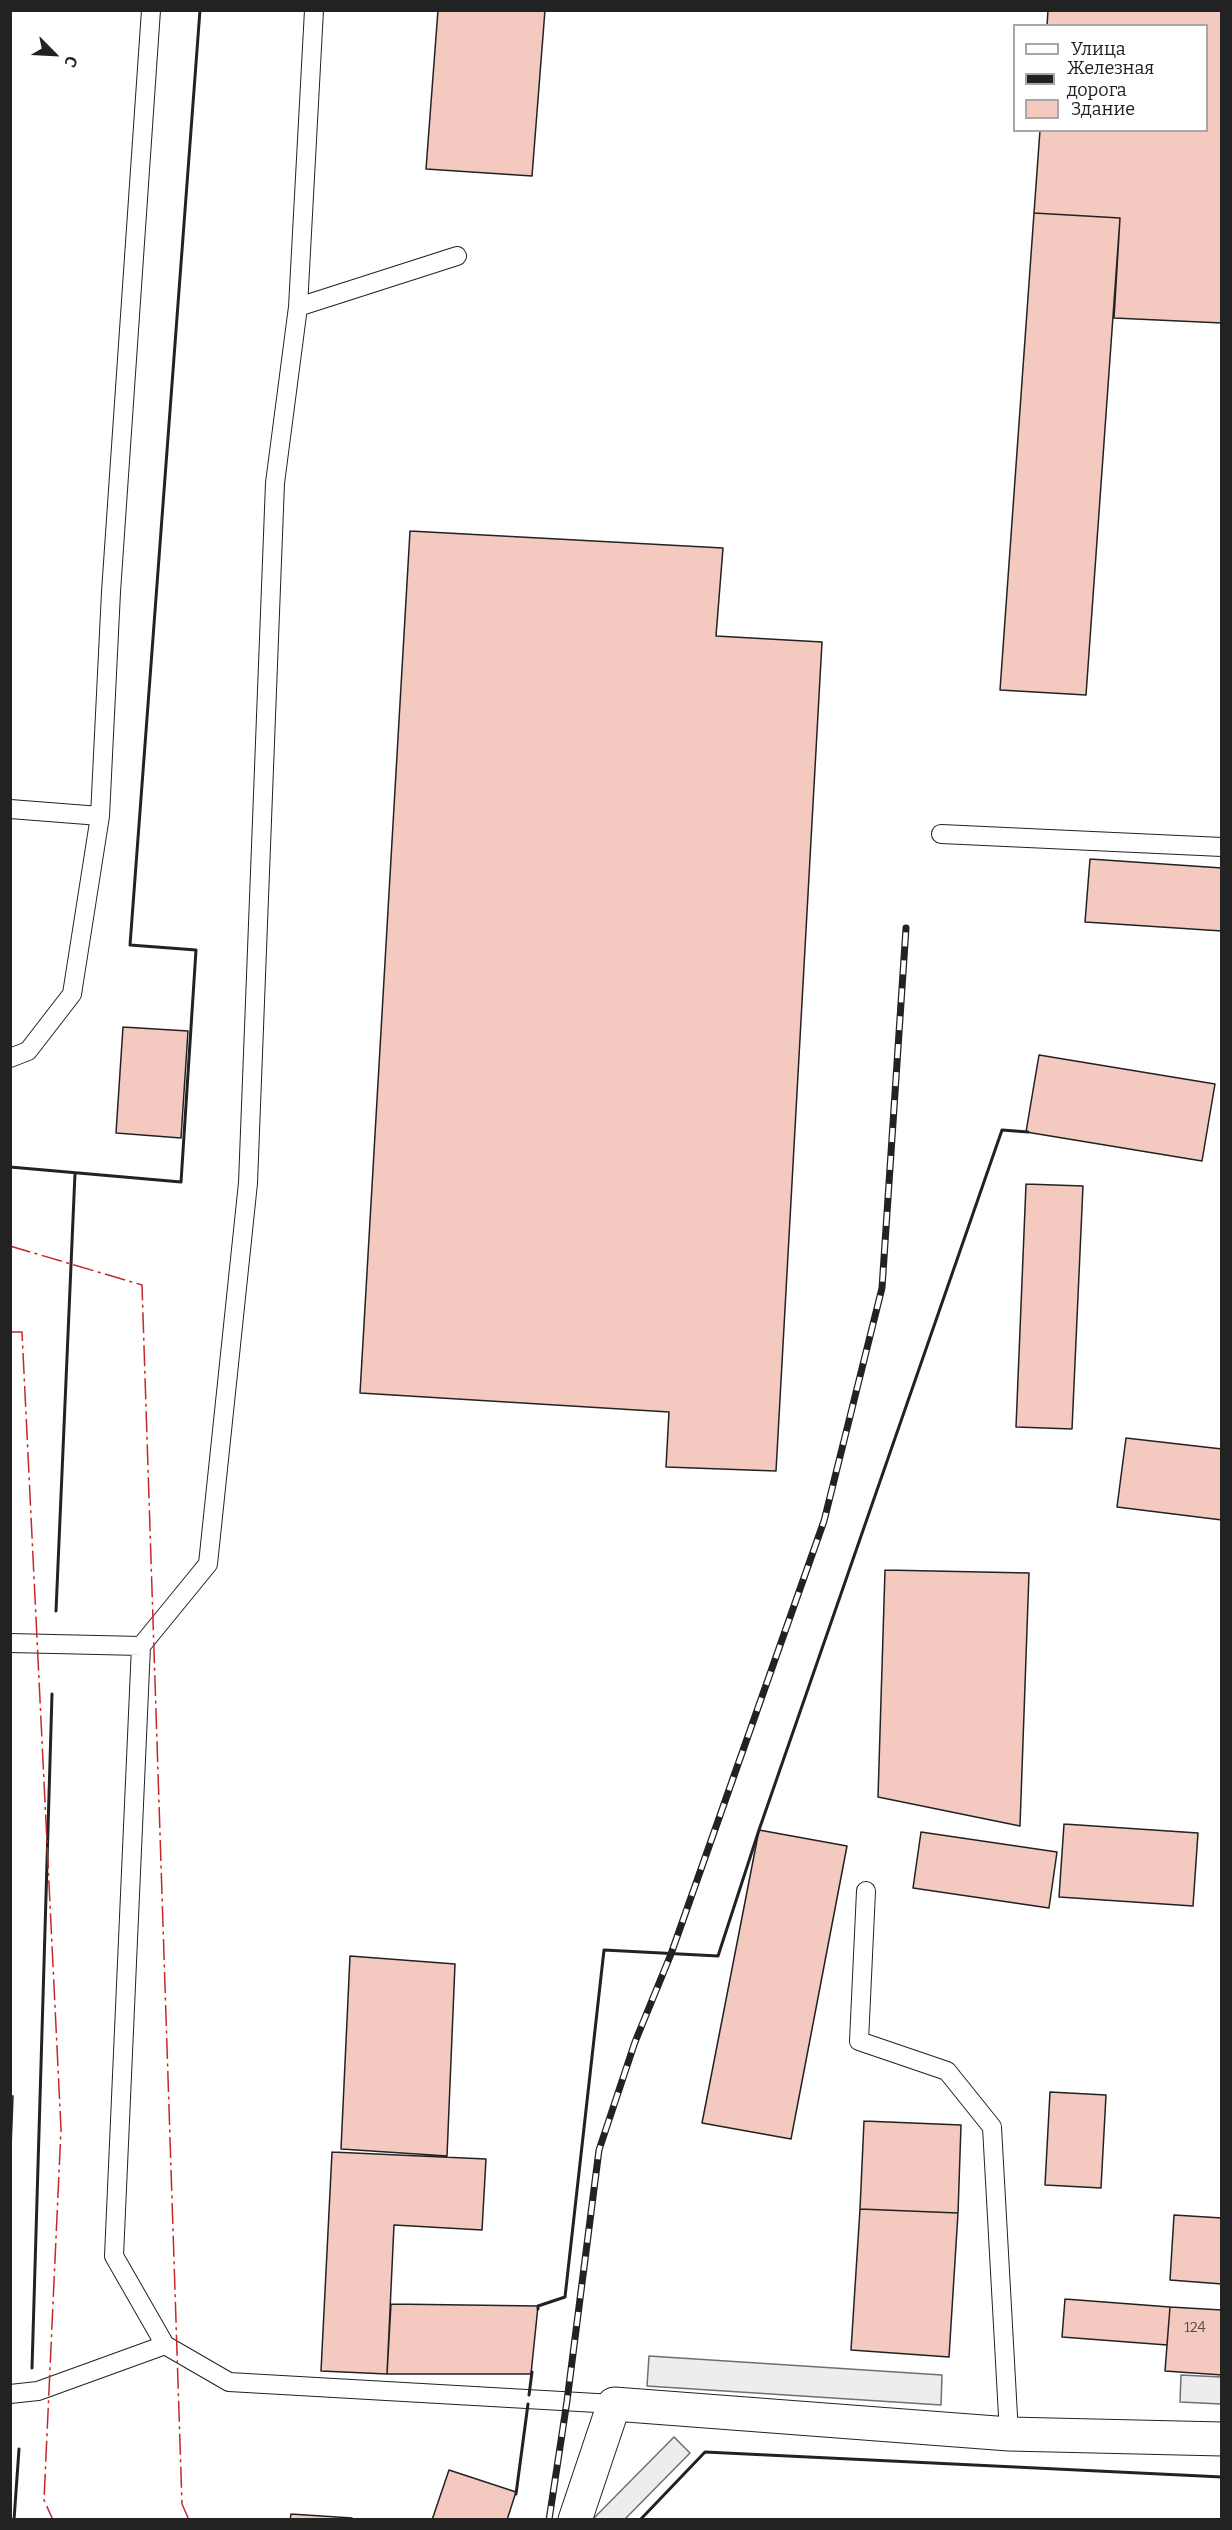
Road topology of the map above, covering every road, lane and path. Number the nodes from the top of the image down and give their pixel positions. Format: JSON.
{"nodes":[{"id":1,"x":151,"y":10,"type":"edge"},
{"id":2,"x":314,"y":10,"type":"edge"},
{"id":3,"x":457,"y":256,"type":"dead end"},
{"id":4,"x":298,"y":306,"type":"junction"},
{"id":5,"x":10,"y":809,"type":"edge"},
{"id":6,"x":100,"y":816,"type":"junction"},
{"id":7,"x":940,"y":834,"type":"dead end"},
{"id":8,"x":1221,"y":847,"type":"edge"},
{"id":9,"x":10,"y":1058,"type":"edge"},
{"id":10,"x":10,"y":1642,"type":"edge"},
{"id":11,"x":141,"y":1646,"type":"junction"},
{"id":12,"x":866,"y":1891,"type":"dead end"},
{"id":13,"x":165,"y":2345,"type":"junction"},
{"id":14,"x":10,"y":2394,"type":"edge"},
{"id":15,"x":614,"y":2404,"type":"junction"},
{"id":16,"x":1009,"y":2434,"type":"junction"},
{"id":17,"x":1221,"y":2439,"type":"edge"},
{"id":18,"x":575,"y":2520,"type":"edge"}],
"edges":[{"from":1,"to":6,"type":"lane"},
{"from":2,"to":4,"type":"lane"},
{"from":3,"to":4,"type":"lane"},
{"from":4,"to":11,"type":"lane"},
{"from":5,"to":6,"type":"lane"},
{"from":6,"to":9,"type":"lane"},
{"from":7,"to":8,"type":"lane"},
{"from":10,"to":11,"type":"lane"},
{"from":11,"to":13,"type":"lane"},
{"from":12,"to":16,"type":"lane"},
{"from":13,"to":14,"type":"lane"},
{"from":13,"to":15,"type":"lane"},
{"from":15,"to":16,"type":"street"},
{"from":15,"to":18,"type":"street"},
{"from":16,"to":17,"type":"street"}]}
